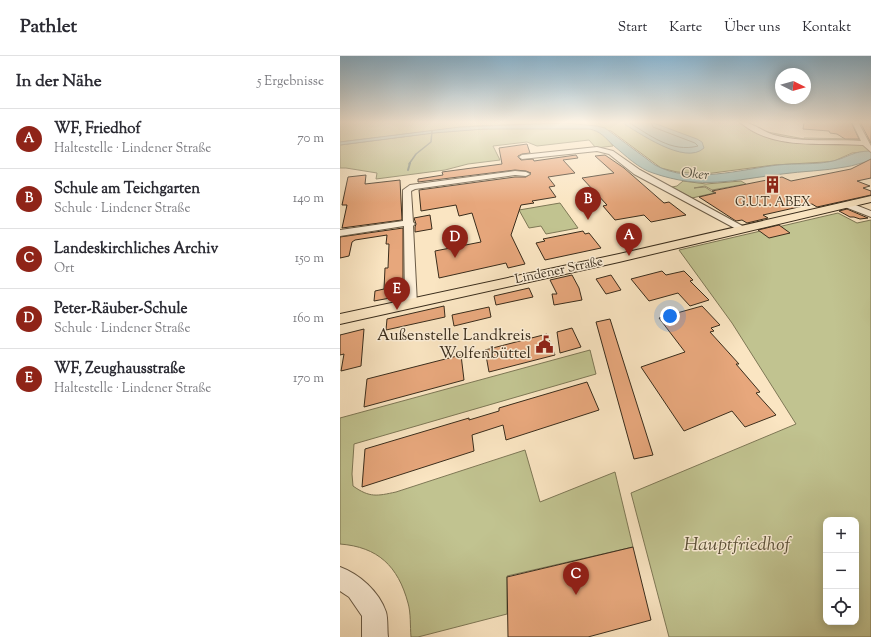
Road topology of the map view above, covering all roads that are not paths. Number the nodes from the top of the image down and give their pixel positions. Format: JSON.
{"nodes":[{"id":1,"x":596,"y":149,"type":"edge"},
{"id":2,"x":598,"y":149,"type":"edge"},
{"id":3,"x":522,"y":157,"type":"dead end"},
{"id":4,"x":526,"y":174,"type":"dead end"},
{"id":5,"x":871,"y":199,"type":"edge"},
{"id":6,"x":848,"y":205,"type":"junction"},
{"id":7,"x":871,"y":214,"type":"edge"},
{"id":8,"x":410,"y":224,"type":"junction"},
{"id":9,"x":743,"y":230,"type":"junction"},
{"id":10,"x":340,"y":233,"type":"edge"},
{"id":11,"x":412,"y":304,"type":"junction"},
{"id":12,"x":340,"y":319,"type":"edge"},
{"id":13,"x":340,"y":578,"type":"edge"},
{"id":14,"x":375,"y":637,"type":"edge"}],
"edges":[{"from":1,"to":3,"type":"street"},
{"from":2,"to":9,"type":"street"},
{"from":4,"to":8,"type":"street"},
{"from":5,"to":6,"type":"main road","name":"Lindener Straße"},
{"from":6,"to":7,"type":"street"},
{"from":6,"to":9,"type":"main road","name":"Lindener Straße"},
{"from":8,"to":10,"type":"street"},
{"from":8,"to":11,"type":"street"},
{"from":9,"to":11,"type":"main road","name":"Lindener Straße"},
{"from":11,"to":12,"type":"main road","name":"Lindener Straße"},
{"from":13,"to":14,"type":"street"}]}
